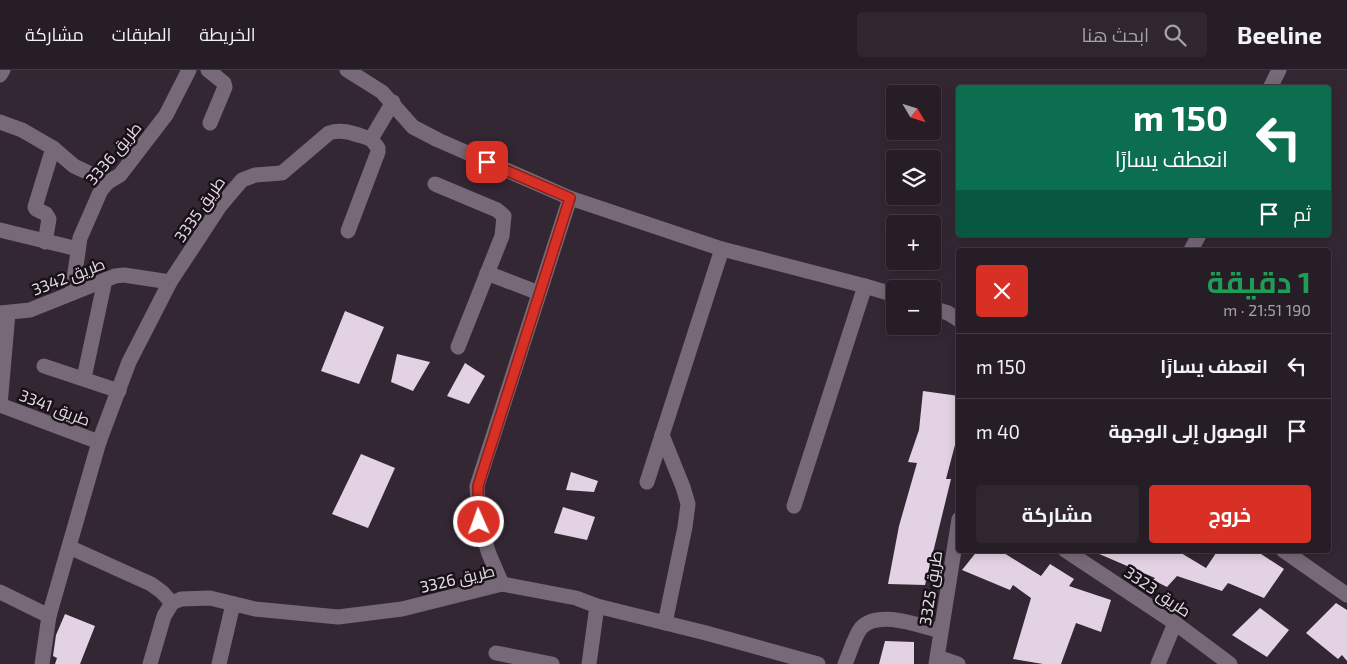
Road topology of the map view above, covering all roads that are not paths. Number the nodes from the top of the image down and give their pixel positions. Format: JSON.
{"nodes":[{"id":1,"x":3,"y":70,"type":"edge"},
{"id":2,"x":189,"y":70,"type":"edge"},
{"id":3,"x":208,"y":70,"type":"edge"},
{"id":4,"x":347,"y":70,"type":"edge"},
{"id":5,"x":1278,"y":70,"type":"edge"},
{"id":6,"x":0,"y":75,"type":"edge"},
{"id":7,"x":1271,"y":85,"type":"edge"},
{"id":8,"x":393,"y":102,"type":"junction"},
{"id":9,"x":0,"y":122,"type":"edge"},
{"id":10,"x":210,"y":123,"type":"dead end"},
{"id":11,"x":371,"y":139,"type":"junction"},
{"id":12,"x":53,"y":148,"type":"junction"},
{"id":13,"x":108,"y":182,"type":"junction"},
{"id":14,"x":435,"y":184,"type":"dead end"},
{"id":15,"x":570,"y":198,"type":"junction"},
{"id":16,"x":0,"y":230,"type":"edge"},
{"id":17,"x":348,"y":231,"type":"dead end"},
{"id":18,"x":45,"y":242,"type":"junction"},
{"id":19,"x":722,"y":248,"type":"junction"},
{"id":20,"x":78,"y":249,"type":"junction"},
{"id":21,"x":488,"y":273,"type":"junction"},
{"id":22,"x":106,"y":280,"type":"junction"},
{"id":23,"x":170,"y":282,"type":"junction"},
{"id":24,"x":865,"y":286,"type":"junction"},
{"id":25,"x":886,"y":292,"type":"edge"},
{"id":26,"x":72,"y":293,"type":"junction"},
{"id":27,"x":539,"y":293,"type":"junction"},
{"id":28,"x":941,"y":311,"type":"edge"},
{"id":29,"x":4,"y":313,"type":"edge"},
{"id":30,"x":956,"y":318,"type":"edge"},
{"id":31,"x":458,"y":347,"type":"dead end"},
{"id":32,"x":44,"y":366,"type":"dead end"},
{"id":33,"x":84,"y":378,"type":"junction"},
{"id":34,"x":119,"y":390,"type":"junction"},
{"id":35,"x":0,"y":405,"type":"edge"},
{"id":36,"x":662,"y":435,"type":"junction"},
{"id":37,"x":99,"y":442,"type":"junction"},
{"id":38,"x":647,"y":482,"type":"dead end"},
{"id":39,"x":794,"y":506,"type":"dead end"},
{"id":40,"x":956,"y":537,"type":"edge"},
{"id":41,"x":69,"y":547,"type":"junction"},
{"id":42,"x":1070,"y":553,"type":"edge"},
{"id":43,"x":1287,"y":553,"type":"edge"},
{"id":44,"x":502,"y":584,"type":"junction"},
{"id":45,"x":0,"y":592,"type":"edge"},
{"id":46,"x":1347,"y":595,"type":"edge"},
{"id":47,"x":172,"y":603,"type":"junction"},
{"id":48,"x":233,"y":604,"type":"junction"},
{"id":49,"x":598,"y":606,"type":"junction"},
{"id":50,"x":48,"y":616,"type":"junction"},
{"id":51,"x":1175,"y":622,"type":"junction"},
{"id":52,"x":666,"y":623,"type":"junction"},
{"id":53,"x":940,"y":631,"type":"junction"},
{"id":54,"x":496,"y":653,"type":"dead end"},
{"id":55,"x":937,"y":660,"type":"edge"},
{"id":56,"x":42,"y":664,"type":"edge"},
{"id":57,"x":150,"y":664,"type":"edge"},
{"id":58,"x":219,"y":664,"type":"edge"},
{"id":59,"x":552,"y":664,"type":"edge"},
{"id":60,"x":589,"y":664,"type":"edge"},
{"id":61,"x":818,"y":664,"type":"edge"},
{"id":62,"x":845,"y":664,"type":"edge"},
{"id":63,"x":958,"y":664,"type":"edge"},
{"id":64,"x":1158,"y":664,"type":"edge"},
{"id":65,"x":1230,"y":664,"type":"edge"}],
"edges":[{"from":1,"to":6,"type":"street"},
{"from":2,"to":13,"type":"street","name":"طريق 3336"},
{"from":3,"to":10,"type":"street"},
{"from":4,"to":8,"type":"street"},
{"from":5,"to":7,"type":"street"},
{"from":8,"to":11,"type":"street"},
{"from":8,"to":15,"type":"street"},
{"from":9,"to":12,"type":"street"},
{"from":11,"to":17,"type":"street"},
{"from":11,"to":23,"type":"street","name":"طريق 3335"},
{"from":12,"to":13,"type":"street"},
{"from":12,"to":18,"type":"street"},
{"from":13,"to":20,"type":"street","name":"طريق 3336"},
{"from":14,"to":21,"type":"street"},
{"from":15,"to":19,"type":"street"},
{"from":15,"to":27,"type":"street"},
{"from":16,"to":18,"type":"street"},
{"from":18,"to":20,"type":"street"},
{"from":19,"to":24,"type":"street"},
{"from":19,"to":36,"type":"street"},
{"from":20,"to":26,"type":"street","name":"طريق 3336"},
{"from":21,"to":27,"type":"street"},
{"from":21,"to":31,"type":"street"},
{"from":22,"to":23,"type":"street","name":"طريق 3342"},
{"from":22,"to":26,"type":"street","name":"طريق 3342"},
{"from":22,"to":33,"type":"street"},
{"from":23,"to":34,"type":"street","name":"طريق 3335"},
{"from":24,"to":25,"type":"street"},
{"from":24,"to":39,"type":"street"},
{"from":26,"to":29,"type":"street","name":"طريق 3342"},
{"from":27,"to":44,"type":"street"},
{"from":28,"to":30,"type":"street"},
{"from":29,"to":35,"type":"street","name":"طريق 3342"},
{"from":32,"to":33,"type":"street"},
{"from":33,"to":34,"type":"street"},
{"from":34,"to":37,"type":"street","name":"طريق 3335"},
{"from":35,"to":37,"type":"street","name":"طريق 3341"},
{"from":36,"to":38,"type":"street"},
{"from":36,"to":52,"type":"street"},
{"from":37,"to":41,"type":"street","name":"طريق 3335"},
{"from":40,"to":53,"type":"street","name":"طريق 3325"},
{"from":41,"to":47,"type":"street"},
{"from":41,"to":50,"type":"street","name":"طريق 3335"},
{"from":42,"to":51,"type":"street","name":"طريق 3323"},
{"from":43,"to":46,"type":"street"},
{"from":44,"to":48,"type":"street","name":"طريق 3326"},
{"from":44,"to":49,"type":"street","name":"طريق 3326"},
{"from":45,"to":50,"type":"street"},
{"from":47,"to":48,"type":"street","name":"طريق 3326"},
{"from":47,"to":57,"type":"street"},
{"from":48,"to":58,"type":"street"},
{"from":49,"to":52,"type":"street","name":"طريق 3326"},
{"from":49,"to":60,"type":"street"},
{"from":50,"to":56,"type":"street","name":"طريق 3335"},
{"from":51,"to":64,"type":"street"},
{"from":51,"to":65,"type":"street","name":"طريق 3323"},
{"from":52,"to":61,"type":"street","name":"طريق 3326"},
{"from":53,"to":55,"type":"street","name":"طريق 3325"},
{"from":53,"to":62,"type":"street"},
{"from":54,"to":59,"type":"street"},
{"from":55,"to":63,"type":"street"}]}
